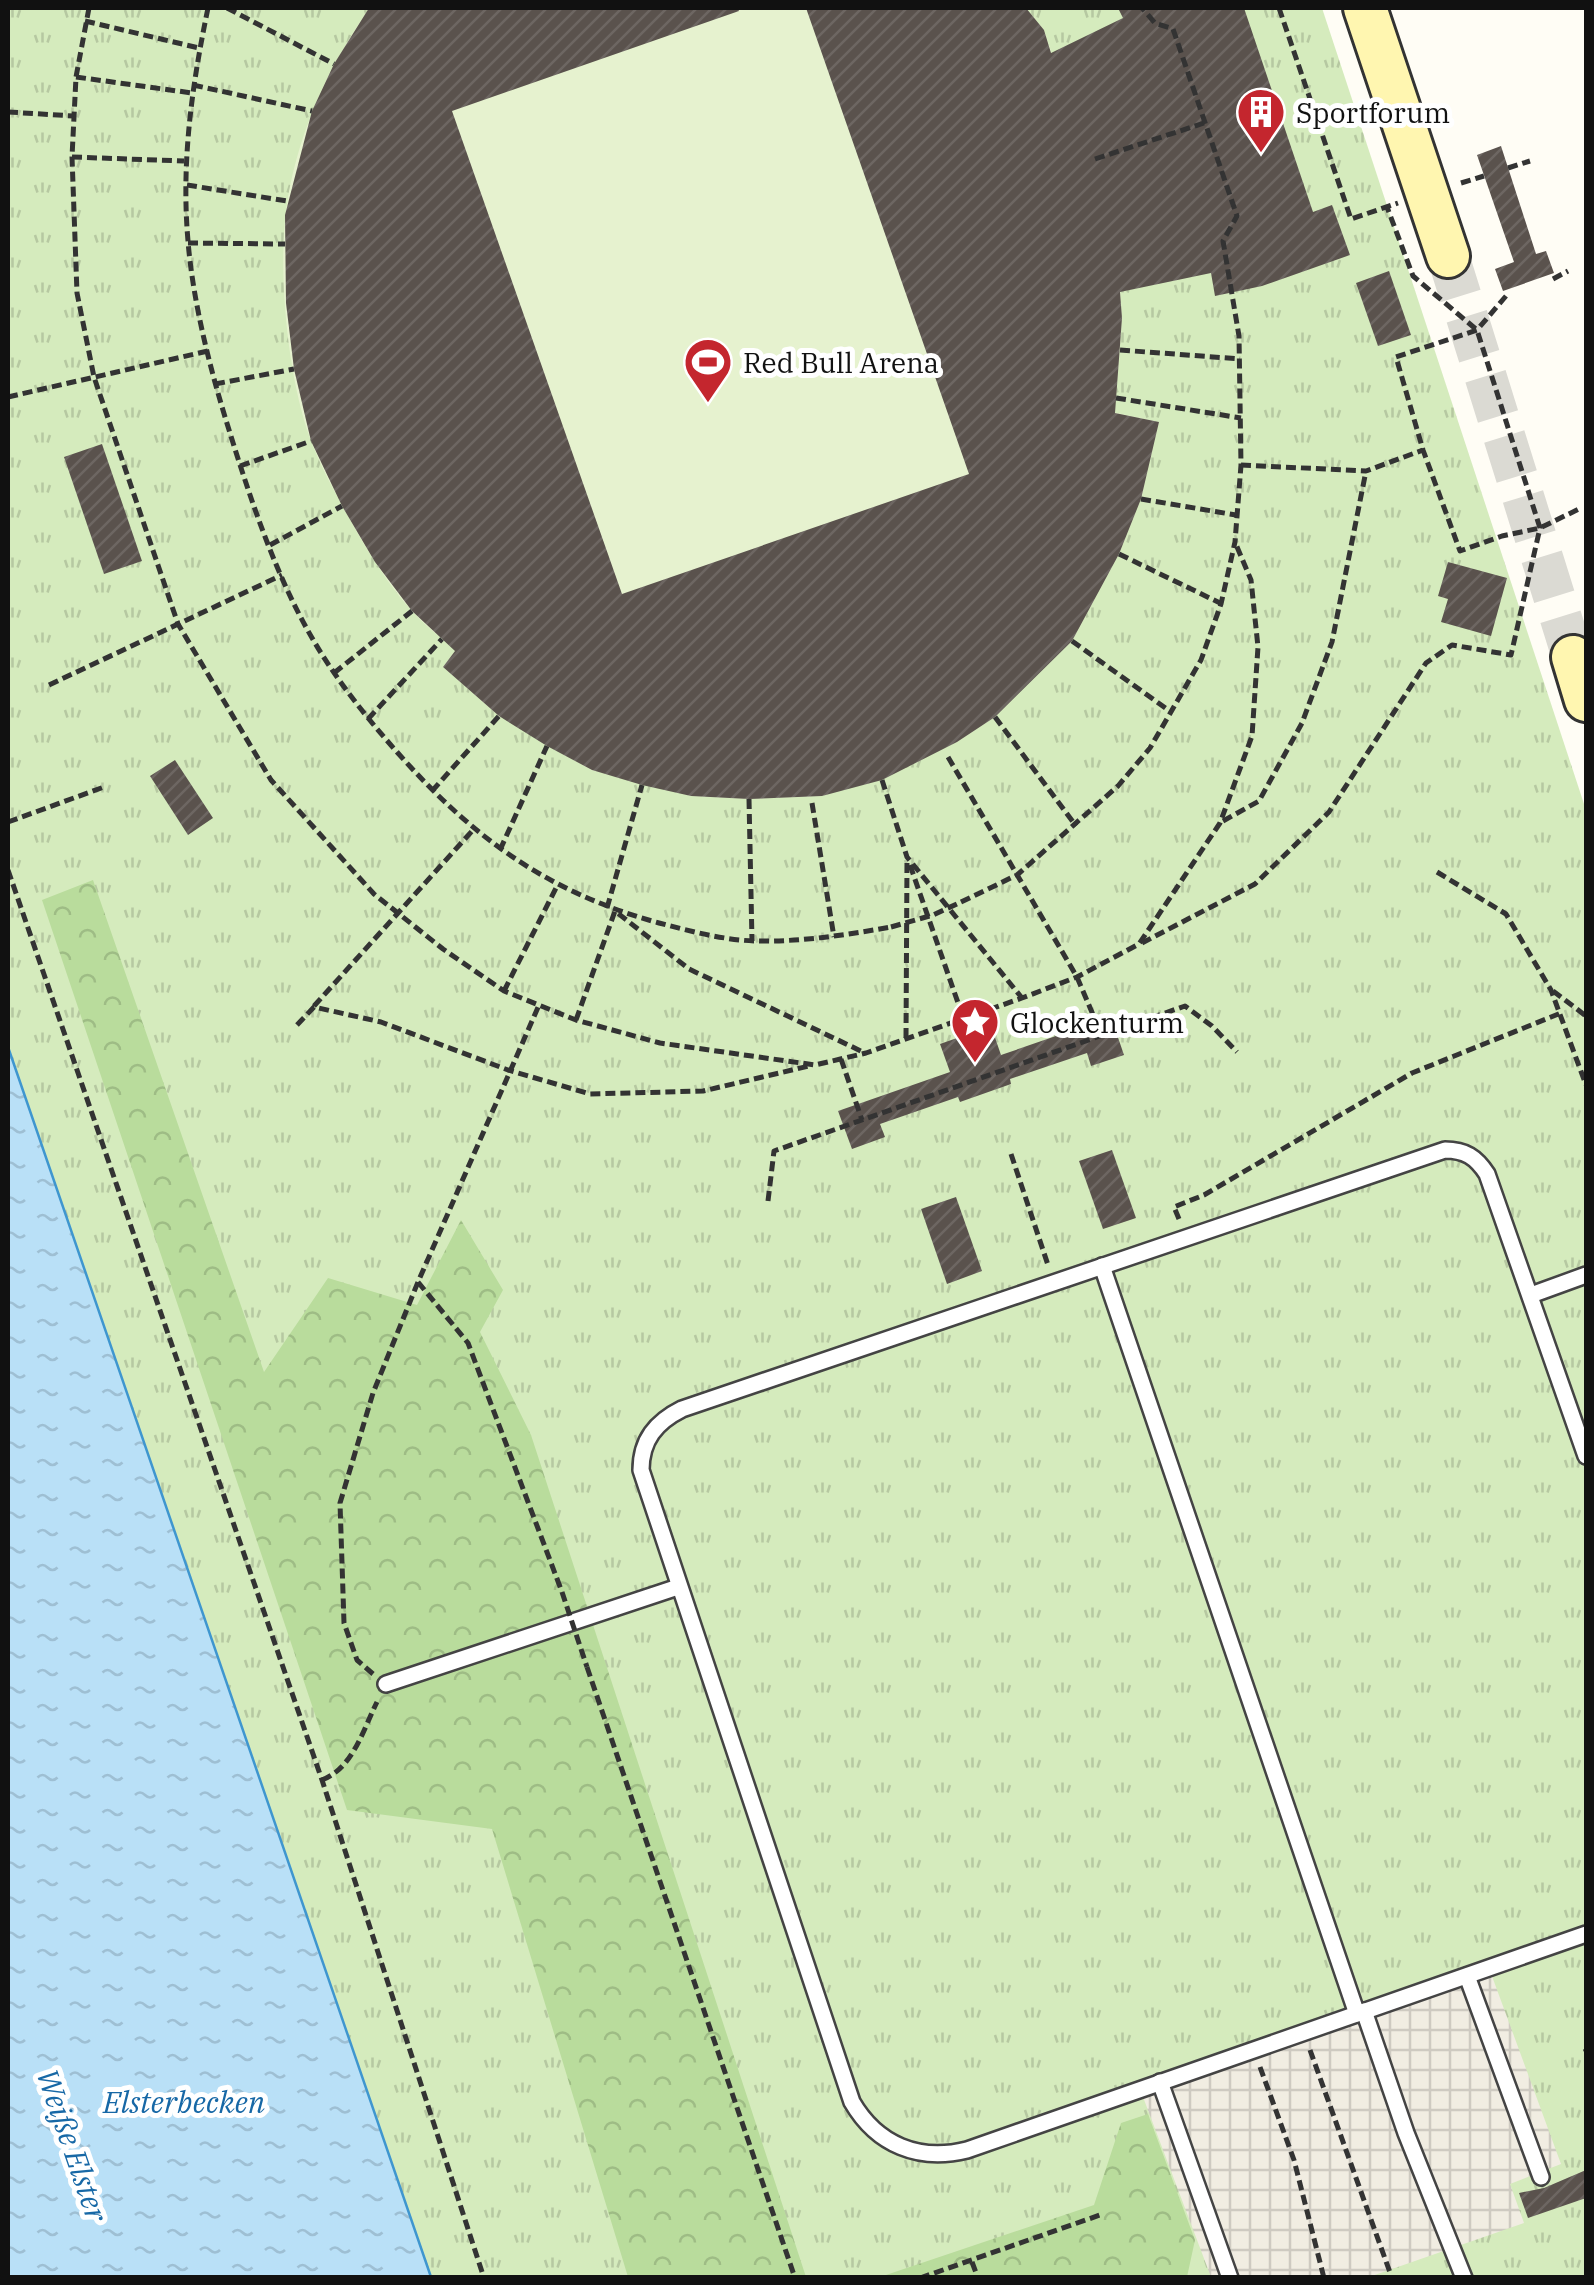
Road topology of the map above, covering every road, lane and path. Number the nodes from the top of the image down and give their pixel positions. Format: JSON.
{"nodes":[{"id":1,"x":89,"y":8,"type":"edge"},
{"id":2,"x":199,"y":8,"type":"edge"},
{"id":3,"x":208,"y":8,"type":"edge"},
{"id":4,"x":227,"y":8,"type":"edge"},
{"id":5,"x":1142,"y":8,"type":"edge"},
{"id":6,"x":1280,"y":8,"type":"edge"},
{"id":7,"x":1364,"y":8,"type":"edge"},
{"id":8,"x":206,"y":20,"type":"junction"},
{"id":9,"x":85,"y":22,"type":"junction"},
{"id":10,"x":200,"y":48,"type":"junction"},
{"id":11,"x":334,"y":64,"type":"dead end"},
{"id":12,"x":76,"y":76,"type":"junction"},
{"id":13,"x":193,"y":85,"type":"junction"},
{"id":14,"x":192,"y":93,"type":"junction"},
{"id":15,"x":312,"y":111,"type":"dead end"},
{"id":16,"x":8,"y":112,"type":"edge"},
{"id":17,"x":74,"y":116,"type":"junction"},
{"id":18,"x":1204,"y":123,"type":"junction"},
{"id":19,"x":72,"y":157,"type":"junction"},
{"id":20,"x":1094,"y":160,"type":"dead end"},
{"id":21,"x":185,"y":161,"type":"junction"},
{"id":22,"x":1530,"y":161,"type":"dead end"},
{"id":23,"x":1508,"y":168,"type":"dead end"},
{"id":24,"x":187,"y":184,"type":"junction"},
{"id":25,"x":287,"y":201,"type":"dead end"},
{"id":26,"x":1387,"y":207,"type":"dead end"},
{"id":27,"x":1378,"y":210,"type":"dead end"},
{"id":28,"x":188,"y":243,"type":"junction"},
{"id":29,"x":285,"y":244,"type":"dead end"},
{"id":30,"x":1448,"y":256,"type":"tunnel mouth"},
{"id":31,"x":1568,"y":272,"type":"dead end"},
{"id":32,"x":1553,"y":279,"type":"dead end"},
{"id":33,"x":1506,"y":296,"type":"dead end"},
{"id":34,"x":1477,"y":330,"type":"junction"},
{"id":35,"x":1120,"y":350,"type":"dead end"},
{"id":36,"x":208,"y":351,"type":"junction"},
{"id":37,"x":1240,"y":359,"type":"junction"},
{"id":38,"x":290,"y":370,"type":"dead end"},
{"id":39,"x":94,"y":377,"type":"junction"},
{"id":40,"x":215,"y":384,"type":"junction"},
{"id":41,"x":8,"y":397,"type":"edge"},
{"id":42,"x":1116,"y":398,"type":"dead end"},
{"id":43,"x":1241,"y":418,"type":"junction"},
{"id":44,"x":311,"y":441,"type":"dead end"},
{"id":45,"x":1424,"y":450,"type":"junction"},
{"id":46,"x":240,"y":466,"type":"junction"},
{"id":47,"x":1241,"y":466,"type":"junction"},
{"id":48,"x":1366,"y":471,"type":"junction"},
{"id":49,"x":1144,"y":500,"type":"dead end"},
{"id":50,"x":342,"y":506,"type":"dead end"},
{"id":51,"x":1580,"y":508,"type":"dead end"},
{"id":52,"x":1236,"y":515,"type":"junction"},
{"id":53,"x":1540,"y":528,"type":"junction"},
{"id":54,"x":1235,"y":542,"type":"junction"},
{"id":55,"x":269,"y":545,"type":"junction"},
{"id":56,"x":1119,"y":554,"type":"dead end"},
{"id":57,"x":282,"y":575,"type":"junction"},
{"id":58,"x":1220,"y":604,"type":"junction"},
{"id":59,"x":412,"y":610,"type":"dead end"},
{"id":60,"x":178,"y":624,"type":"junction"},
{"id":61,"x":442,"y":639,"type":"dead end"},
{"id":62,"x":1072,"y":641,"type":"dead end"},
{"id":63,"x":1573,"y":657,"type":"tunnel mouth"},
{"id":64,"x":334,"y":673,"type":"junction"},
{"id":65,"x":50,"y":684,"type":"dead end"},
{"id":66,"x":1586,"y":700,"type":"edge"},
{"id":67,"x":1171,"y":712,"type":"junction"},
{"id":68,"x":995,"y":717,"type":"dead end"},
{"id":69,"x":368,"y":719,"type":"junction"},
{"id":70,"x":496,"y":719,"type":"dead end"},
{"id":71,"x":547,"y":746,"type":"dead end"},
{"id":72,"x":948,"y":757,"type":"dead end"},
{"id":73,"x":882,"y":780,"type":"dead end"},
{"id":74,"x":642,"y":785,"type":"dead end"},
{"id":75,"x":104,"y":787,"type":"dead end"},
{"id":76,"x":432,"y":791,"type":"junction"},
{"id":77,"x":749,"y":799,"type":"dead end"},
{"id":78,"x":812,"y":803,"type":"dead end"},
{"id":79,"x":8,"y":822,"type":"edge"},
{"id":80,"x":1220,"y":822,"type":"junction"},
{"id":81,"x":1076,"y":826,"type":"junction"},
{"id":82,"x":473,"y":830,"type":"junction"},
{"id":83,"x":500,"y":850,"type":"junction"},
{"id":84,"x":907,"y":858,"type":"junction"},
{"id":85,"x":8,"y":870,"type":"edge"},
{"id":86,"x":1437,"y":872,"type":"dead end"},
{"id":87,"x":1017,"y":875,"type":"junction"},
{"id":88,"x":557,"y":886,"type":"junction"},
{"id":89,"x":607,"y":908,"type":"junction"},
{"id":90,"x":615,"y":911,"type":"junction"},
{"id":91,"x":398,"y":913,"type":"junction"},
{"id":92,"x":834,"y":937,"type":"junction"},
{"id":93,"x":752,"y":941,"type":"junction"},
{"id":94,"x":1140,"y":944,"type":"junction"},
{"id":95,"x":1078,"y":977,"type":"junction"},
{"id":96,"x":504,"y":990,"type":"junction"},
{"id":97,"x":1551,"y":990,"type":"junction"},
{"id":98,"x":1022,"y":998,"type":"junction"},
{"id":99,"x":539,"y":1005,"type":"junction"},
{"id":100,"x":314,"y":1007,"type":"junction"},
{"id":101,"x":1560,"y":1013,"type":"junction"},
{"id":102,"x":1586,"y":1016,"type":"edge"},
{"id":103,"x":576,"y":1020,"type":"junction"},
{"id":104,"x":964,"y":1020,"type":"junction"},
{"id":105,"x":297,"y":1025,"type":"dead end"},
{"id":106,"x":1102,"y":1036,"type":"junction"},
{"id":107,"x":906,"y":1038,"type":"junction"},
{"id":108,"x":1236,"y":1052,"type":"dead end"},
{"id":109,"x":866,"y":1053,"type":"junction"},
{"id":110,"x":841,"y":1059,"type":"junction"},
{"id":111,"x":815,"y":1065,"type":"junction"},
{"id":112,"x":508,"y":1070,"type":"junction"},
{"id":113,"x":1586,"y":1085,"type":"edge"},
{"id":114,"x":862,"y":1120,"type":"junction"},
{"id":115,"x":1011,"y":1154,"type":"dead end"},
{"id":116,"x":768,"y":1201,"type":"dead end"},
{"id":117,"x":1224,"y":1225,"type":"junction"},
{"id":118,"x":1048,"y":1266,"type":"dead end"},
{"id":119,"x":1102,"y":1266,"type":"junction"},
{"id":120,"x":1586,"y":1275,"type":"edge"},
{"id":121,"x":418,"y":1282,"type":"junction"},
{"id":122,"x":1532,"y":1295,"type":"junction"},
{"id":123,"x":1586,"y":1456,"type":"edge"},
{"id":124,"x":678,"y":1587,"type":"junction"},
{"id":125,"x":386,"y":1684,"type":"junction"},
{"id":126,"x":322,"y":1780,"type":"junction"},
{"id":127,"x":1586,"y":1934,"type":"edge"},
{"id":128,"x":1467,"y":1976,"type":"junction"},
{"id":129,"x":1361,"y":2013,"type":"junction"},
{"id":130,"x":1304,"y":2032,"type":"junction"},
{"id":131,"x":1254,"y":2050,"type":"junction"},
{"id":132,"x":1160,"y":2082,"type":"junction"},
{"id":133,"x":1541,"y":2177,"type":"dead end"},
{"id":134,"x":1100,"y":2215,"type":"dead end"},
{"id":135,"x":972,"y":2260,"type":"junction"},
{"id":136,"x":484,"y":2278,"type":"edge"},
{"id":137,"x":795,"y":2278,"type":"edge"},
{"id":138,"x":920,"y":2278,"type":"edge"},
{"id":139,"x":978,"y":2278,"type":"edge"},
{"id":140,"x":1230,"y":2278,"type":"edge"},
{"id":141,"x":1324,"y":2278,"type":"edge"},
{"id":142,"x":1392,"y":2278,"type":"edge"},
{"id":143,"x":1464,"y":2278,"type":"edge"}],
"edges":[{"from":1,"to":9,"type":"path"},
{"from":2,"to":8,"type":"path"},
{"from":3,"to":8,"type":"path"},
{"from":4,"to":11,"type":"path"},
{"from":5,"to":18,"type":"path"},
{"from":6,"to":27,"type":"path"},
{"from":7,"to":30,"type":"main road"},
{"from":8,"to":10,"type":"path"},
{"from":9,"to":10,"type":"path"},
{"from":9,"to":12,"type":"path"},
{"from":10,"to":13,"type":"path"},
{"from":12,"to":14,"type":"path"},
{"from":12,"to":17,"type":"path"},
{"from":13,"to":14,"type":"path"},
{"from":13,"to":15,"type":"path"},
{"from":14,"to":21,"type":"path"},
{"from":16,"to":17,"type":"path"},
{"from":17,"to":19,"type":"path"},
{"from":18,"to":20,"type":"path"},
{"from":18,"to":37,"type":"path"},
{"from":19,"to":21,"type":"path"},
{"from":19,"to":39,"type":"path"},
{"from":21,"to":24,"type":"path"},
{"from":22,"to":23,"type":"path"},
{"from":24,"to":25,"type":"path"},
{"from":24,"to":28,"type":"path"},
{"from":26,"to":34,"type":"path"},
{"from":28,"to":29,"type":"path"},
{"from":28,"to":36,"type":"path"},
{"from":31,"to":32,"type":"path"},
{"from":33,"to":34,"type":"path"},
{"from":34,"to":45,"type":"path"},
{"from":34,"to":53,"type":"path"},
{"from":35,"to":37,"type":"path"},
{"from":36,"to":39,"type":"path"},
{"from":36,"to":40,"type":"path"},
{"from":37,"to":43,"type":"path"},
{"from":38,"to":40,"type":"path"},
{"from":39,"to":41,"type":"path"},
{"from":39,"to":60,"type":"path"},
{"from":40,"to":46,"type":"path"},
{"from":42,"to":43,"type":"path"},
{"from":43,"to":47,"type":"path"},
{"from":44,"to":46,"type":"path"},
{"from":45,"to":48,"type":"path"},
{"from":45,"to":53,"type":"path"},
{"from":46,"to":55,"type":"path"},
{"from":47,"to":48,"type":"path"},
{"from":47,"to":52,"type":"path"},
{"from":48,"to":80,"type":"path"},
{"from":49,"to":52,"type":"path"},
{"from":50,"to":55,"type":"path"},
{"from":51,"to":53,"type":"path"},
{"from":52,"to":54,"type":"path"},
{"from":53,"to":94,"type":"path"},
{"from":54,"to":58,"type":"path"},
{"from":54,"to":80,"type":"path"},
{"from":55,"to":57,"type":"path"},
{"from":56,"to":58,"type":"path"},
{"from":57,"to":60,"type":"path"},
{"from":57,"to":64,"type":"path"},
{"from":58,"to":67,"type":"path"},
{"from":59,"to":64,"type":"path"},
{"from":60,"to":65,"type":"path"},
{"from":60,"to":91,"type":"path"},
{"from":61,"to":69,"type":"path"},
{"from":62,"to":67,"type":"path"},
{"from":63,"to":66,"type":"main road"},
{"from":64,"to":69,"type":"path"},
{"from":67,"to":81,"type":"path"},
{"from":68,"to":81,"type":"path"},
{"from":69,"to":76,"type":"path"},
{"from":70,"to":76,"type":"path"},
{"from":71,"to":83,"type":"path"},
{"from":72,"to":87,"type":"path"},
{"from":73,"to":84,"type":"path"},
{"from":74,"to":89,"type":"path"},
{"from":75,"to":79,"type":"path"},
{"from":76,"to":82,"type":"path"},
{"from":77,"to":93,"type":"path"},
{"from":78,"to":92,"type":"path"},
{"from":80,"to":94,"type":"path"},
{"from":81,"to":87,"type":"path"},
{"from":82,"to":83,"type":"path"},
{"from":82,"to":91,"type":"path"},
{"from":83,"to":88,"type":"path"},
{"from":84,"to":98,"type":"path"},
{"from":84,"to":104,"type":"path"},
{"from":84,"to":107,"type":"path"},
{"from":85,"to":126,"type":"path"},
{"from":86,"to":97,"type":"path"},
{"from":87,"to":92,"type":"path","bridge":true},
{"from":87,"to":95,"type":"path"},
{"from":88,"to":89,"type":"path"},
{"from":88,"to":96,"type":"path"},
{"from":89,"to":90,"type":"path"},
{"from":90,"to":93,"type":"path"},
{"from":90,"to":103,"type":"path"},
{"from":90,"to":109,"type":"path"},
{"from":91,"to":96,"type":"path"},
{"from":91,"to":100,"type":"path"},
{"from":92,"to":93,"type":"path"},
{"from":94,"to":95,"type":"path"},
{"from":95,"to":98,"type":"path"},
{"from":95,"to":106,"type":"path"},
{"from":96,"to":99,"type":"path"},
{"from":97,"to":101,"type":"path"},
{"from":97,"to":102,"type":"path"},
{"from":98,"to":104,"type":"path"},
{"from":99,"to":103,"type":"path"},
{"from":99,"to":112,"type":"path"},
{"from":100,"to":105,"type":"path"},
{"from":100,"to":112,"type":"path"},
{"from":101,"to":113,"type":"path"},
{"from":101,"to":117,"type":"path"},
{"from":103,"to":111,"type":"path"},
{"from":104,"to":107,"type":"path"},
{"from":106,"to":108,"type":"path"},
{"from":106,"to":114,"type":"path"},
{"from":107,"to":109,"type":"path"},
{"from":109,"to":110,"type":"path"},
{"from":110,"to":111,"type":"path"},
{"from":110,"to":114,"type":"path"},
{"from":111,"to":112,"type":"path"},
{"from":112,"to":121,"type":"path"},
{"from":114,"to":116,"type":"path"},
{"from":115,"to":118,"type":"path"},
{"from":117,"to":119,"type":"lane"},
{"from":117,"to":122,"type":"lane"},
{"from":119,"to":124,"type":"lane"},
{"from":119,"to":129,"type":"lane"},
{"from":120,"to":122,"type":"lane"},
{"from":121,"to":125,"type":"path"},
{"from":121,"to":137,"type":"path","bridge":true},
{"from":122,"to":123,"type":"lane"},
{"from":124,"to":125,"type":"lane"},
{"from":124,"to":132,"type":"lane"},
{"from":125,"to":126,"type":"path"},
{"from":126,"to":136,"type":"path"},
{"from":127,"to":128,"type":"lane"},
{"from":128,"to":129,"type":"lane"},
{"from":128,"to":133,"type":"lane"},
{"from":129,"to":130,"type":"lane"},
{"from":129,"to":143,"type":"lane"},
{"from":130,"to":131,"type":"lane"},
{"from":130,"to":142,"type":"path"},
{"from":131,"to":132,"type":"lane"},
{"from":131,"to":141,"type":"path"},
{"from":132,"to":140,"type":"lane"},
{"from":134,"to":135,"type":"path"},
{"from":135,"to":138,"type":"path"},
{"from":135,"to":139,"type":"path"}]}
